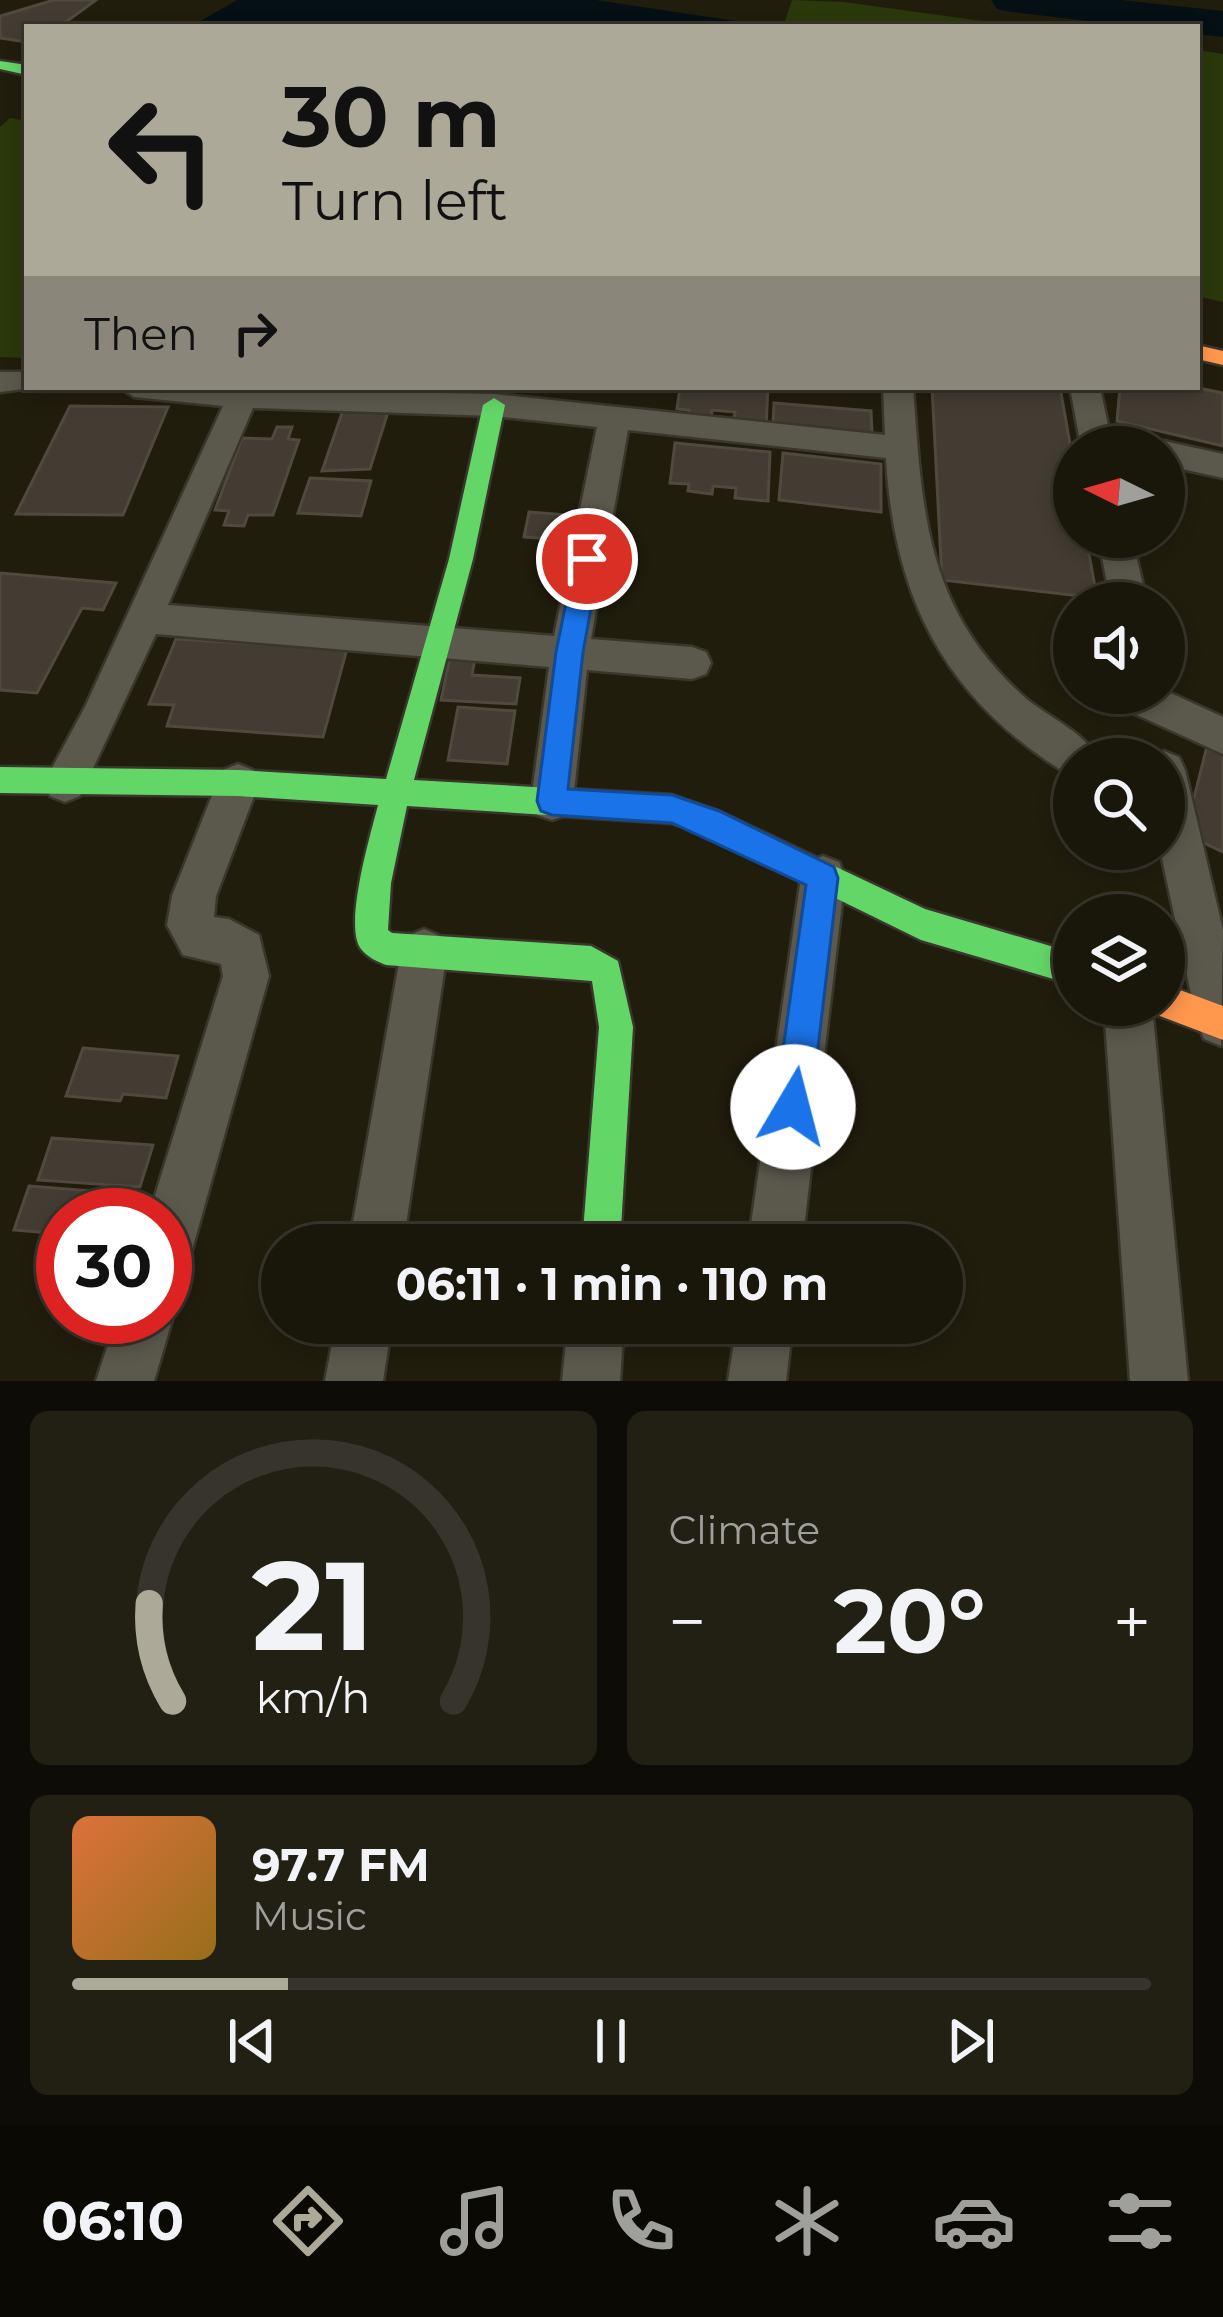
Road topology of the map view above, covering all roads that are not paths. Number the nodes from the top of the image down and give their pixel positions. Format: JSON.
{"nodes":[{"id":1,"x":166,"y":390,"type":"edge"},
{"id":2,"x":898,"y":390,"type":"edge"},
{"id":3,"x":1086,"y":390,"type":"edge"},
{"id":4,"x":242,"y":397,"type":"junction"},
{"id":5,"x":494,"y":405,"type":"junction"},
{"id":6,"x":614,"y":419,"type":"junction"},
{"id":7,"x":1093,"y":426,"type":"edge"},
{"id":8,"x":902,"y":448,"type":"junction"},
{"id":9,"x":1185,"y":458,"type":"edge"},
{"id":10,"x":1223,"y":466,"type":"edge"},
{"id":11,"x":144,"y":618,"type":"junction"},
{"id":12,"x":439,"y":639,"type":"junction"},
{"id":13,"x":570,"y":652,"type":"junction"},
{"id":14,"x":692,"y":663,"type":"dead end"},
{"id":15,"x":1181,"y":714,"type":"edge"},
{"id":16,"x":1223,"y":736,"type":"edge"},
{"id":17,"x":1053,"y":744,"type":"edge"},
{"id":18,"x":0,"y":780,"type":"edge"},
{"id":19,"x":65,"y":783,"type":"junction"},
{"id":20,"x":238,"y":783,"type":"junction"},
{"id":21,"x":398,"y":791,"type":"junction"},
{"id":22,"x":552,"y":801,"type":"junction"},
{"id":23,"x":1185,"y":870,"type":"edge"},
{"id":24,"x":823,"y":878,"type":"junction"},
{"id":25,"x":424,"y":952,"type":"junction"},
{"id":26,"x":1053,"y":963,"type":"edge"},
{"id":27,"x":1185,"y":1009,"type":"edge"},
{"id":28,"x":1222,"y":1023,"type":"edge"},
{"id":29,"x":1130,"y":1026,"type":"edge"},
{"id":30,"x":183,"y":1188,"type":"edge"},
{"id":31,"x":379,"y":1224,"type":"edge"},
{"id":32,"x":602,"y":1224,"type":"edge"},
{"id":33,"x":778,"y":1224,"type":"edge"},
{"id":34,"x":137,"y":1344,"type":"edge"},
{"id":35,"x":360,"y":1344,"type":"edge"},
{"id":36,"x":594,"y":1344,"type":"edge"},
{"id":37,"x":761,"y":1344,"type":"edge"},
{"id":38,"x":125,"y":1381,"type":"edge"},
{"id":39,"x":354,"y":1381,"type":"edge"},
{"id":40,"x":591,"y":1381,"type":"edge"},
{"id":41,"x":757,"y":1381,"type":"edge"},
{"id":42,"x":1159,"y":1381,"type":"edge"}],
"edges":[{"from":1,"to":4,"type":"street"},
{"from":2,"to":8,"type":"street"},
{"from":3,"to":7,"type":"street"},
{"from":4,"to":5,"type":"street"},
{"from":4,"to":11,"type":"street"},
{"from":5,"to":6,"type":"street"},
{"from":5,"to":12,"type":"street"},
{"from":6,"to":8,"type":"street"},
{"from":6,"to":13,"type":"street"},
{"from":8,"to":17,"type":"street"},
{"from":9,"to":10,"type":"street"},
{"from":11,"to":12,"type":"street"},
{"from":11,"to":19,"type":"street"},
{"from":12,"to":13,"type":"street"},
{"from":12,"to":21,"type":"street"},
{"from":13,"to":14,"type":"street"},
{"from":13,"to":22,"type":"street"},
{"from":15,"to":16,"type":"street"},
{"from":18,"to":19,"type":"street"},
{"from":19,"to":20,"type":"street"},
{"from":20,"to":21,"type":"street"},
{"from":20,"to":30,"type":"street"},
{"from":21,"to":22,"type":"street"},
{"from":21,"to":25,"type":"street"},
{"from":22,"to":24,"type":"street"},
{"from":23,"to":28,"type":"street"},
{"from":24,"to":26,"type":"street"},
{"from":24,"to":33,"type":"street"},
{"from":25,"to":31,"type":"street"},
{"from":25,"to":32,"type":"street"},
{"from":27,"to":28,"type":"street"},
{"from":29,"to":42,"type":"street"},
{"from":34,"to":38,"type":"street"},
{"from":35,"to":39,"type":"street"},
{"from":36,"to":40,"type":"street"},
{"from":37,"to":41,"type":"street"}]}
